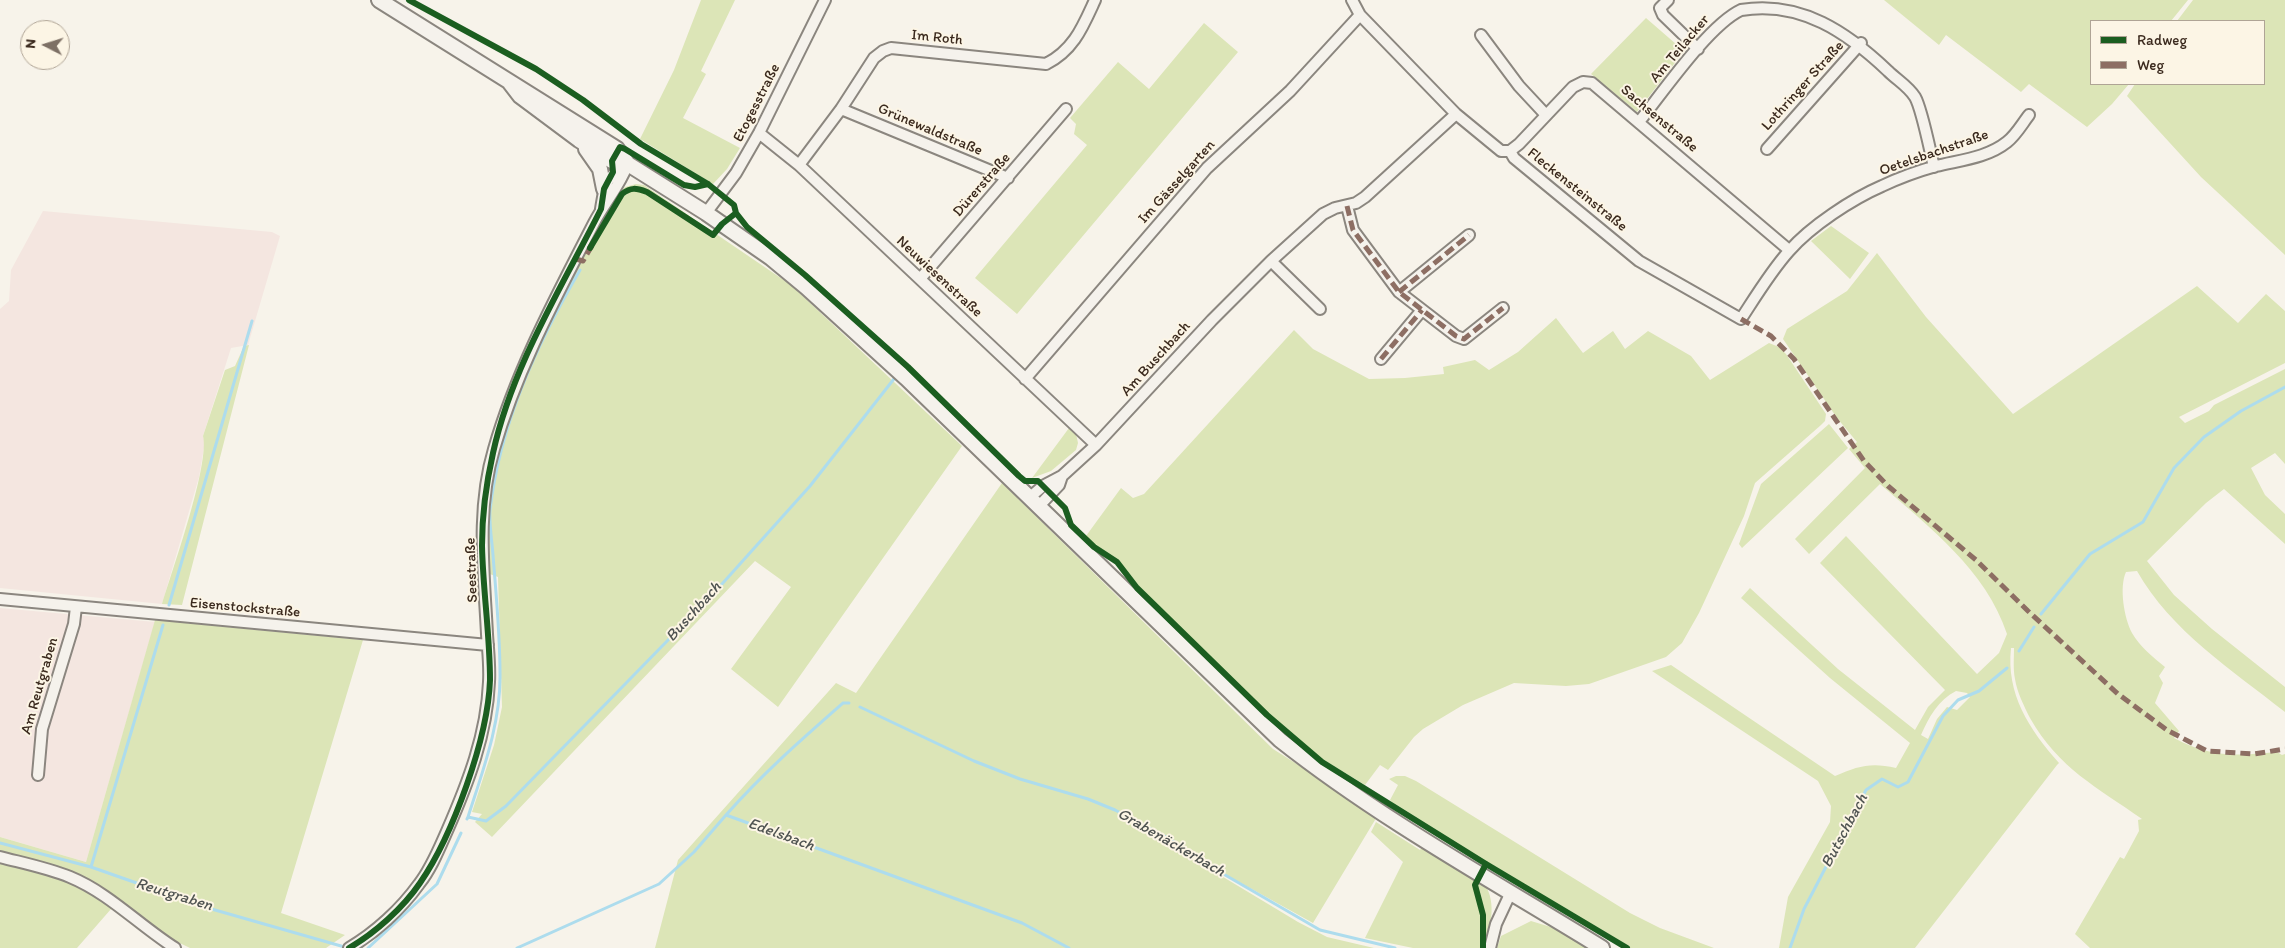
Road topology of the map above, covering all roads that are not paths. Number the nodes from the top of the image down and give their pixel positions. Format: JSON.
{"nodes":[{"id":1,"x":379,"y":0,"type":"edge"},
{"id":2,"x":825,"y":0,"type":"edge"},
{"id":3,"x":1095,"y":0,"type":"edge"},
{"id":4,"x":1352,"y":0,"type":"edge"},
{"id":5,"x":1668,"y":0,"type":"edge"},
{"id":6,"x":1360,"y":15,"type":"junction"},
{"id":7,"x":1481,"y":35,"type":"dead end"},
{"id":8,"x":1861,"y":43,"type":"junction"},
{"id":9,"x":1698,"y":49,"type":"junction"},
{"id":10,"x":510,"y":83,"type":"junction"},
{"id":11,"x":841,"y":108,"type":"junction"},
{"id":12,"x":1066,"y":108,"type":"dead end"},
{"id":13,"x":1456,"y":114,"type":"junction"},
{"id":14,"x":1546,"y":115,"type":"junction"},
{"id":15,"x":2029,"y":115,"type":"dead end"},
{"id":16,"x":1639,"y":122,"type":"junction"},
{"id":17,"x":759,"y":132,"type":"junction"},
{"id":18,"x":579,"y":140,"type":"junction"},
{"id":19,"x":1768,"y":149,"type":"dead end"},
{"id":20,"x":1510,"y":151,"type":"junction"},
{"id":21,"x":628,"y":164,"type":"junction"},
{"id":22,"x":799,"y":165,"type":"junction"},
{"id":23,"x":1934,"y":167,"type":"junction"},
{"id":24,"x":1008,"y":178,"type":"junction"},
{"id":25,"x":604,"y":190,"type":"junction"},
{"id":26,"x":1347,"y":206,"type":"junction"},
{"id":27,"x":601,"y":208,"type":"junction"},
{"id":28,"x":706,"y":213,"type":"junction"},
{"id":29,"x":1469,"y":235,"type":"dead end"},
{"id":30,"x":1789,"y":250,"type":"junction"},
{"id":31,"x":1271,"y":261,"type":"junction"},
{"id":32,"x":920,"y":279,"type":"junction"},
{"id":33,"x":1399,"y":292,"type":"junction"},
{"id":34,"x":1503,"y":308,"type":"dead end"},
{"id":35,"x":1320,"y":309,"type":"dead end"},
{"id":36,"x":1422,"y":310,"type":"junction"},
{"id":37,"x":1741,"y":319,"type":"joint"},
{"id":38,"x":1381,"y":359,"type":"dead end"},
{"id":39,"x":1025,"y":379,"type":"junction"},
{"id":40,"x":1096,"y":445,"type":"junction"},
{"id":41,"x":1033,"y":503,"type":"junction"},
{"id":42,"x":0,"y":600,"type":"edge"},
{"id":43,"x":76,"y":607,"type":"junction"},
{"id":44,"x":488,"y":645,"type":"junction"},
{"id":45,"x":38,"y":775,"type":"dead end"},
{"id":46,"x":0,"y":856,"type":"edge"},
{"id":47,"x":1511,"y":892,"type":"junction"},
{"id":48,"x":351,"y":946,"type":"edge"},
{"id":49,"x":175,"y":948,"type":"edge"},
{"id":50,"x":1490,"y":948,"type":"edge"},
{"id":51,"x":1602,"y":948,"type":"edge"}],
"edges":[{"from":1,"to":10,"type":"main road"},
{"from":2,"to":17,"type":"street","name":"Etogesstraße"},
{"from":3,"to":11,"type":"street","name":"Im Roth"},
{"from":4,"to":6,"type":"street","name":"Fleckensteinstraße"},
{"from":5,"to":9,"type":"street"},
{"from":6,"to":13,"type":"street","name":"Fleckensteinstraße"},
{"from":6,"to":39,"type":"street","name":"Im Gässelgarten"},
{"from":7,"to":14,"type":"street"},
{"from":8,"to":9,"type":"street","name":"Am Teilacker"},
{"from":8,"to":19,"type":"street","name":"Lothringer Straße"},
{"from":8,"to":23,"type":"street","name":"Am Teilacker"},
{"from":9,"to":16,"type":"street","name":"Am Teilacker"},
{"from":10,"to":18,"type":"main road"},
{"from":10,"to":21,"type":"main road"},
{"from":11,"to":22,"type":"street","name":"Im Roth"},
{"from":11,"to":24,"type":"street","name":"Grünewaldstraße"},
{"from":12,"to":24,"type":"street","name":"Dürerstraße"},
{"from":13,"to":20,"type":"street","name":"Fleckensteinstraße"},
{"from":13,"to":26,"type":"street","name":"Am Buschbach"},
{"from":14,"to":16,"type":"street","name":"Sachsenstraße"},
{"from":14,"to":20,"type":"street","name":"Sachsenstraße"},
{"from":15,"to":23,"type":"street","name":"Oetelsbachstraße"},
{"from":16,"to":30,"type":"street","name":"Sachsenstraße"},
{"from":17,"to":22,"type":"street","name":"Neuwiesenstraße"},
{"from":17,"to":28,"type":"street","name":"Etogesstraße"},
{"from":18,"to":21,"type":"main road"},
{"from":18,"to":25,"type":"main road"},
{"from":20,"to":37,"type":"street","name":"Fleckensteinstraße"},
{"from":21,"to":25,"type":"street","name":"Seestraße"},
{"from":21,"to":27,"type":"street","name":"Seestraße"},
{"from":21,"to":28,"type":"main road"},
{"from":22,"to":32,"type":"street","name":"Neuwiesenstraße"},
{"from":23,"to":30,"type":"street","name":"Oetelsbachstraße"},
{"from":24,"to":32,"type":"street","name":"Dürerstraße"},
{"from":25,"to":27,"type":"street","name":"Seestraße"},
{"from":26,"to":31,"type":"street","name":"Am Buschbach"},
{"from":26,"to":33,"type":"street"},
{"from":27,"to":44,"type":"street","name":"Seestraße"},
{"from":28,"to":41,"type":"main road"},
{"from":29,"to":33,"type":"street"},
{"from":30,"to":37,"type":"street","name":"Oetelsbachstraße"},
{"from":31,"to":35,"type":"street"},
{"from":31,"to":40,"type":"street","name":"Am Buschbach"},
{"from":32,"to":39,"type":"street","name":"Neuwiesenstraße"},
{"from":33,"to":36,"type":"street"},
{"from":34,"to":36,"type":"street"},
{"from":36,"to":38,"type":"street"},
{"from":39,"to":40,"type":"street","name":"Neuwiesenstraße"},
{"from":40,"to":41,"type":"street","name":"Am Buschbach"},
{"from":41,"to":47,"type":"main road"},
{"from":42,"to":43,"type":"street","name":"Eisenstockstraße"},
{"from":43,"to":44,"type":"street","name":"Eisenstockstraße"},
{"from":43,"to":45,"type":"street","name":"Am Reutgraben"},
{"from":44,"to":48,"type":"street","name":"Seestraße"},
{"from":46,"to":49,"type":"street"},
{"from":47,"to":50,"type":"street"},
{"from":47,"to":51,"type":"main road"}]}
